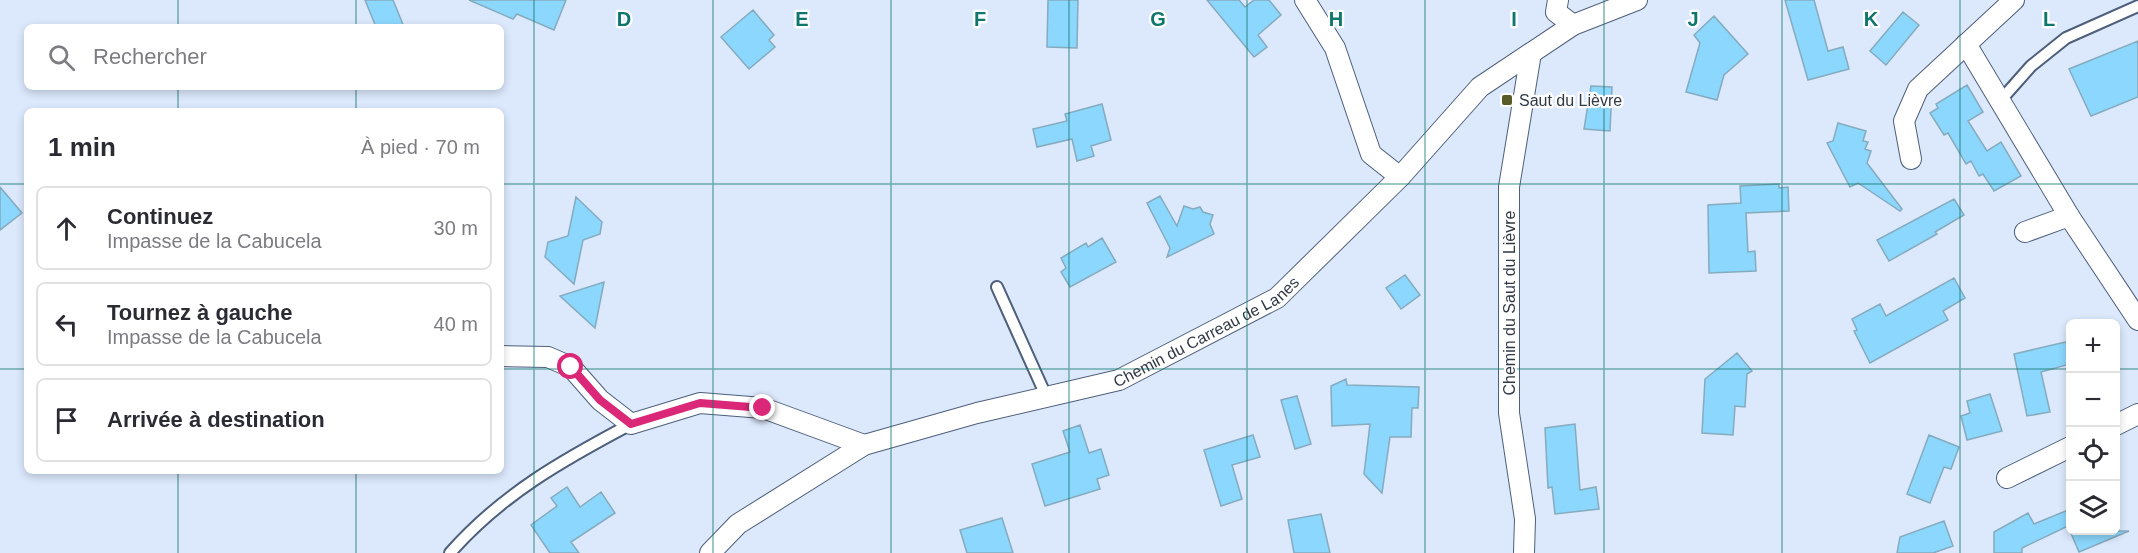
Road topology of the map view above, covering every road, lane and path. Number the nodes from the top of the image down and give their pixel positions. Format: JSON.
{"nodes":[{"id":1,"x":1305,"y":0,"type":"edge"},
{"id":2,"x":1558,"y":0,"type":"edge"},
{"id":3,"x":1637,"y":0,"type":"edge"},
{"id":4,"x":2014,"y":0,"type":"edge"},
{"id":5,"x":2138,"y":6,"type":"edge"},
{"id":6,"x":1573,"y":25,"type":"junction"},
{"id":7,"x":1966,"y":44,"type":"junction"},
{"id":8,"x":1531,"y":53,"type":"junction"},
{"id":9,"x":2000,"y":101,"type":"junction"},
{"id":10,"x":1911,"y":159,"type":"dead end"},
{"id":11,"x":1401,"y":177,"type":"junction"},
{"id":12,"x":2069,"y":216,"type":"junction"},
{"id":13,"x":2025,"y":232,"type":"dead end"},
{"id":14,"x":997,"y":287,"type":"dead end"},
{"id":15,"x":2138,"y":320,"type":"edge"},
{"id":16,"x":504,"y":356,"type":"edge"},
{"id":17,"x":1047,"y":398,"type":"junction"},
{"id":18,"x":2138,"y":414,"type":"edge"},
{"id":19,"x":2120,"y":423,"type":"edge"},
{"id":20,"x":631,"y":424,"type":"junction"},
{"id":21,"x":864,"y":445,"type":"junction"},
{"id":22,"x":2066,"y":449,"type":"edge"},
{"id":23,"x":2007,"y":478,"type":"dead end"},
{"id":24,"x":450,"y":553,"type":"edge"},
{"id":25,"x":710,"y":553,"type":"edge"},
{"id":26,"x":1524,"y":553,"type":"edge"}],
"edges":[{"from":1,"to":11,"type":"street"},
{"from":2,"to":6,"type":"street"},
{"from":3,"to":6,"type":"street","name":"Chemin du Carreau de Lanes"},
{"from":4,"to":7,"type":"street"},
{"from":5,"to":9,"type":"lane"},
{"from":6,"to":8,"type":"street","name":"Chemin du Carreau de Lanes"},
{"from":7,"to":9,"type":"street"},
{"from":7,"to":10,"type":"street"},
{"from":8,"to":11,"type":"street","name":"Chemin du Carreau de Lanes"},
{"from":8,"to":26,"type":"street","name":"Chemin du Saut du Lièvre"},
{"from":9,"to":12,"type":"street"},
{"from":11,"to":17,"type":"street","name":"Chemin du Carreau de Lanes"},
{"from":12,"to":13,"type":"street"},
{"from":12,"to":15,"type":"street"},
{"from":14,"to":17,"type":"lane"},
{"from":16,"to":20,"type":"street"},
{"from":17,"to":21,"type":"street","name":"Chemin du Carreau de Lanes"},
{"from":18,"to":19,"type":"street"},
{"from":20,"to":21,"type":"street"},
{"from":20,"to":24,"type":"lane"},
{"from":21,"to":25,"type":"street","name":"Chemin du Carreau de Lanes"},
{"from":22,"to":23,"type":"street"}]}
